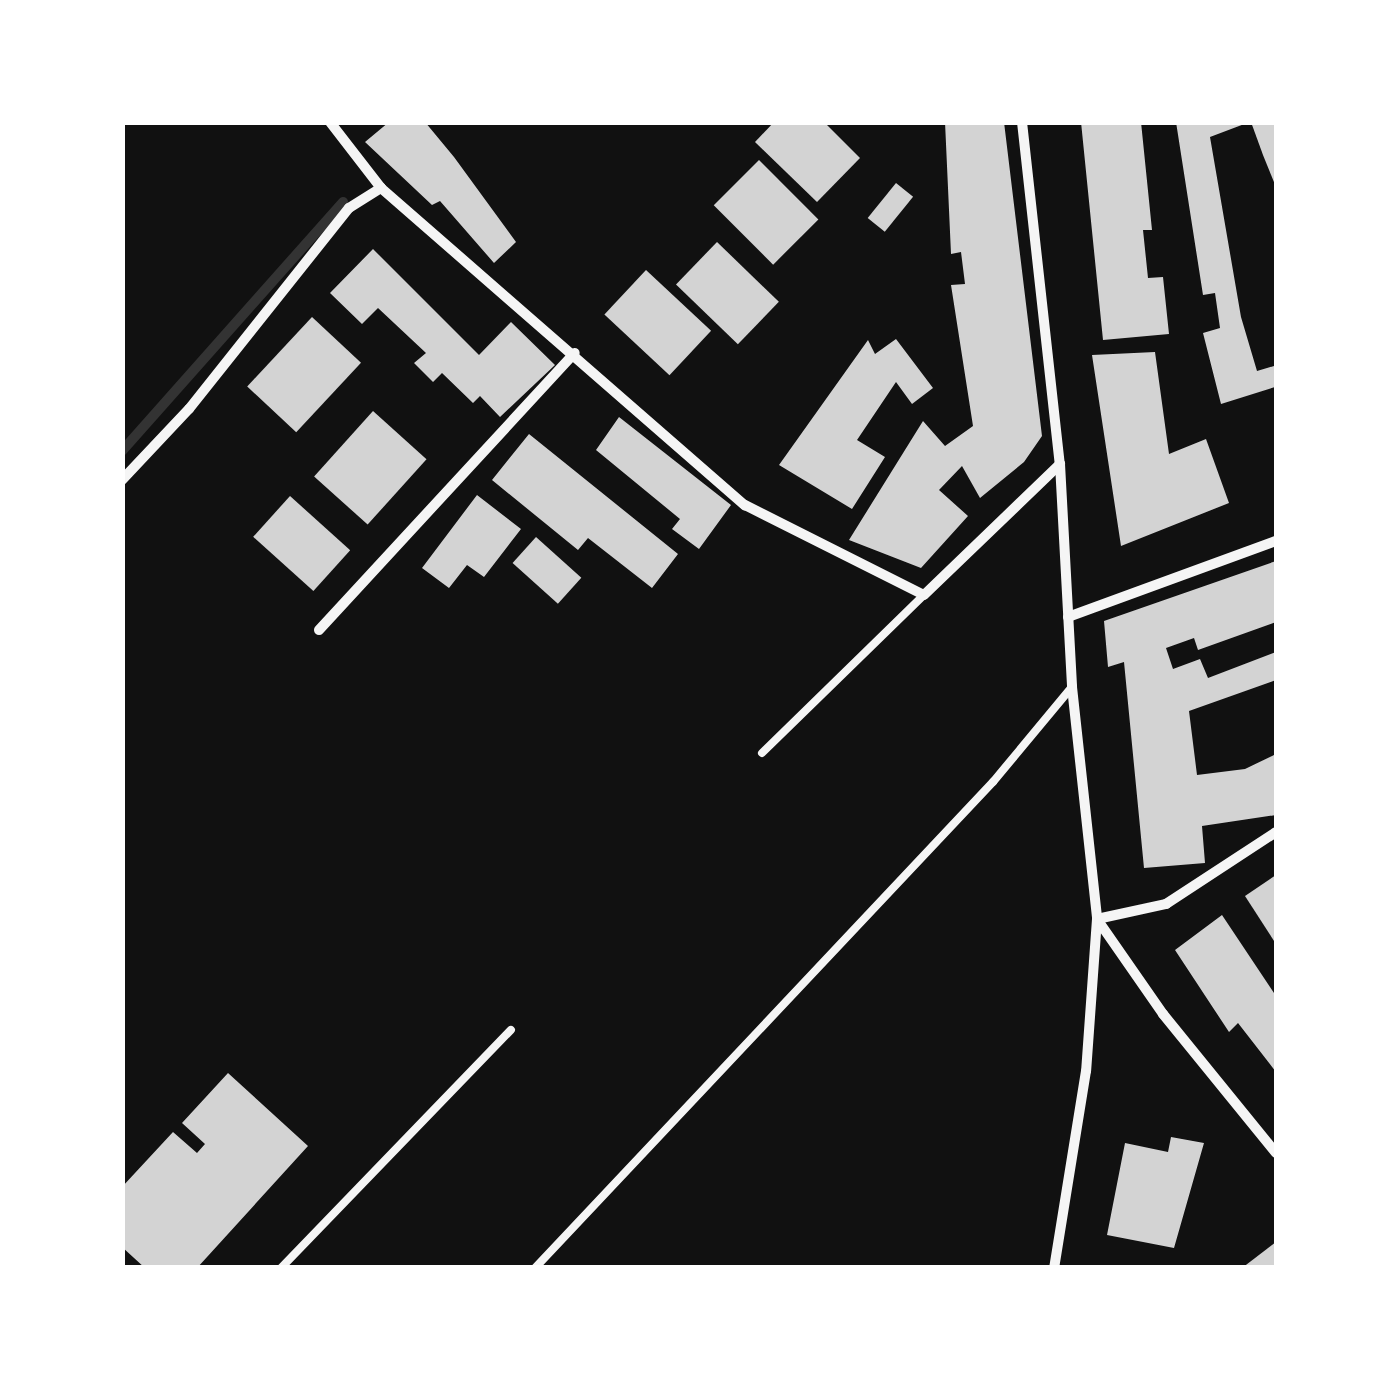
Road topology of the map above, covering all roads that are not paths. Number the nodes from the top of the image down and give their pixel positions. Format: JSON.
{"nodes":[{"id":1,"x":1022,"y":122,"type":"edge"},
{"id":2,"x":331,"y":123,"type":"edge"},
{"id":3,"x":381,"y":188,"type":"junction"},
{"id":4,"x":576,"y":353,"type":"junction"},
{"id":5,"x":1060,"y":464,"type":"junction"},
{"id":6,"x":122,"y":480,"type":"edge"},
{"id":7,"x":1276,"y":542,"type":"edge"},
{"id":8,"x":924,"y":595,"type":"junction"},
{"id":9,"x":1068,"y":617,"type":"junction"},
{"id":10,"x":319,"y":630,"type":"dead end"},
{"id":11,"x":1072,"y":687,"type":"junction"},
{"id":12,"x":762,"y":752,"type":"dead end"},
{"id":13,"x":1276,"y":832,"type":"edge"},
{"id":14,"x":1097,"y":918,"type":"junction"},
{"id":15,"x":511,"y":1030,"type":"dead end"},
{"id":16,"x":1276,"y":1153,"type":"edge"},
{"id":17,"x":280,"y":1268,"type":"edge"},
{"id":18,"x":535,"y":1268,"type":"edge"},
{"id":19,"x":1054,"y":1268,"type":"edge"}],
"edges":[{"from":1,"to":5,"type":"street"},
{"from":2,"to":3,"type":"street"},
{"from":3,"to":4,"type":"street"},
{"from":3,"to":6,"type":"street"},
{"from":4,"to":8,"type":"street"},
{"from":4,"to":10,"type":"street"},
{"from":5,"to":8,"type":"street"},
{"from":5,"to":9,"type":"street"},
{"from":7,"to":9,"type":"street"},
{"from":8,"to":12,"type":"lane"},
{"from":9,"to":11,"type":"street"},
{"from":11,"to":14,"type":"street"},
{"from":11,"to":18,"type":"lane"},
{"from":13,"to":14,"type":"street"},
{"from":14,"to":16,"type":"street"},
{"from":14,"to":19,"type":"street"},
{"from":15,"to":17,"type":"lane"}]}
